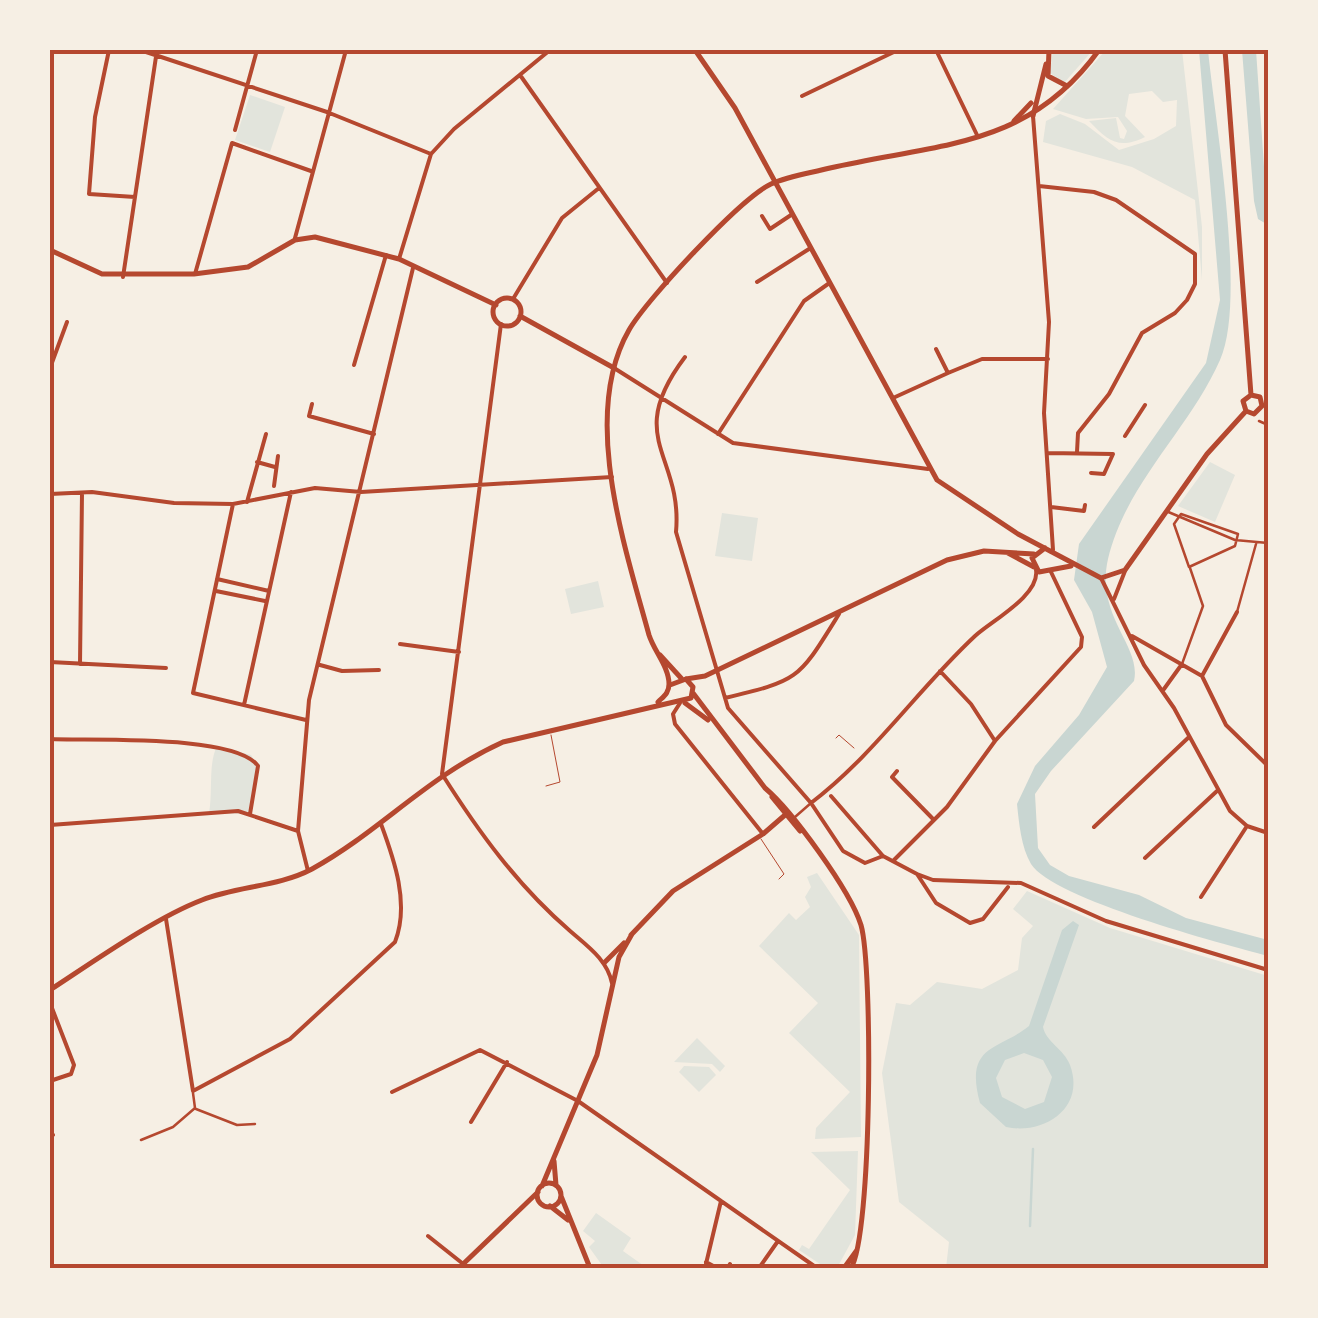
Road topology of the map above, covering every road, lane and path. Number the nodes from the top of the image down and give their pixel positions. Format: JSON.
{"nodes":[{"id":1,"x":109,"y":50,"type":"edge"},
{"id":2,"x":140,"y":50,"type":"edge"},
{"id":3,"x":257,"y":50,"type":"edge"},
{"id":4,"x":346,"y":50,"type":"edge"},
{"id":5,"x":548,"y":50,"type":"edge"},
{"id":6,"x":696,"y":50,"type":"edge"},
{"id":7,"x":898,"y":50,"type":"edge"},
{"id":8,"x":936,"y":50,"type":"edge"},
{"id":9,"x":1049,"y":50,"type":"edge"},
{"id":10,"x":1099,"y":50,"type":"edge"},
{"id":11,"x":1226,"y":50,"type":"edge"},
{"id":12,"x":156,"y":52,"type":"edge"},
{"id":13,"x":1046,"y":64,"type":"junction"},
{"id":14,"x":520,"y":75,"type":"junction"},
{"id":15,"x":247,"y":85,"type":"junction"},
{"id":16,"x":1070,"y":86,"type":"junction"},
{"id":17,"x":802,"y":96,"type":"dead end"},
{"id":18,"x":1033,"y":101,"type":"junction"},
{"id":19,"x":327,"y":112,"type":"junction"},
{"id":20,"x":1033,"y":116,"type":"junction"},
{"id":21,"x":1009,"y":125,"type":"junction"},
{"id":22,"x":235,"y":130,"type":"dead end"},
{"id":23,"x":978,"y":136,"type":"junction"},
{"id":24,"x":432,"y":154,"type":"junction"},
{"id":25,"x":311,"y":171,"type":"junction"},
{"id":26,"x":775,"y":182,"type":"junction"},
{"id":27,"x":1039,"y":186,"type":"junction"},
{"id":28,"x":600,"y":188,"type":"junction"},
{"id":29,"x":134,"y":197,"type":"junction"},
{"id":30,"x":792,"y":215,"type":"junction"},
{"id":31,"x":762,"y":216,"type":"dead end"},
{"id":32,"x":295,"y":240,"type":"junction"},
{"id":33,"x":809,"y":249,"type":"junction"},
{"id":34,"x":50,"y":250,"type":"edge"},
{"id":35,"x":386,"y":255,"type":"junction"},
{"id":36,"x":399,"y":259,"type":"junction"},
{"id":37,"x":413,"y":268,"type":"junction"},
{"id":38,"x":194,"y":274,"type":"junction"},
{"id":39,"x":123,"y":277,"type":"junction"},
{"id":40,"x":757,"y":282,"type":"dead end"},
{"id":41,"x":668,"y":284,"type":"junction"},
{"id":42,"x":828,"y":284,"type":"junction"},
{"id":43,"x":513,"y":299,"type":"junction"},
{"id":44,"x":496,"y":305,"type":"junction"},
{"id":45,"x":520,"y":316,"type":"junction"},
{"id":46,"x":67,"y":322,"type":"dead end"},
{"id":47,"x":502,"y":324,"type":"junction"},
{"id":48,"x":50,"y":334,"type":"edge"},
{"id":49,"x":61,"y":339,"type":"junction"},
{"id":50,"x":936,"y":348,"type":"dead end"},
{"id":51,"x":685,"y":357,"type":"dead end"},
{"id":52,"x":1048,"y":359,"type":"junction"},
{"id":53,"x":354,"y":366,"type":"dead end"},
{"id":54,"x":50,"y":368,"type":"edge"},
{"id":55,"x":614,"y":368,"type":"junction"},
{"id":56,"x":948,"y":373,"type":"junction"},
{"id":57,"x":660,"y":393,"type":"junction"},
{"id":58,"x":1251,"y":394,"type":"junction"},
{"id":59,"x":893,"y":398,"type":"junction"},
{"id":60,"x":1265,"y":402,"type":"edge"},
{"id":61,"x":312,"y":404,"type":"dead end"},
{"id":62,"x":1145,"y":405,"type":"dead end"},
{"id":63,"x":1246,"y":412,"type":"junction"},
{"id":64,"x":1260,"y":421,"type":"dead end"},
{"id":65,"x":1268,"y":425,"type":"edge"},
{"id":66,"x":266,"y":434,"type":"dead end"},
{"id":67,"x":375,"y":434,"type":"junction"},
{"id":68,"x":718,"y":434,"type":"junction"},
{"id":69,"x":1125,"y":436,"type":"dead end"},
{"id":70,"x":1120,"y":444,"type":"dead end"},
{"id":71,"x":1077,"y":452,"type":"junction"},
{"id":72,"x":1047,"y":453,"type":"junction"},
{"id":73,"x":1113,"y":454,"type":"junction"},
{"id":74,"x":278,"y":456,"type":"dead end"},
{"id":75,"x":256,"y":462,"type":"junction"},
{"id":76,"x":276,"y":466,"type":"junction"},
{"id":77,"x":928,"y":468,"type":"junction"},
{"id":78,"x":1091,"y":473,"type":"dead end"},
{"id":79,"x":612,"y":477,"type":"junction"},
{"id":80,"x":481,"y":484,"type":"junction"},
{"id":81,"x":274,"y":486,"type":"dead end"},
{"id":82,"x":82,"y":492,"type":"junction"},
{"id":83,"x":291,"y":492,"type":"junction"},
{"id":84,"x":361,"y":492,"type":"junction"},
{"id":85,"x":50,"y":494,"type":"edge"},
{"id":86,"x":248,"y":502,"type":"junction"},
{"id":87,"x":233,"y":504,"type":"junction"},
{"id":88,"x":1085,"y":505,"type":"dead end"},
{"id":89,"x":1051,"y":506,"type":"junction"},
{"id":90,"x":1164,"y":511,"type":"junction"},
{"id":91,"x":1179,"y":519,"type":"junction"},
{"id":92,"x":1018,"y":534,"type":"junction"},
{"id":93,"x":1236,"y":540,"type":"junction"},
{"id":94,"x":1257,"y":543,"type":"junction"},
{"id":95,"x":1268,"y":543,"type":"edge"},
{"id":96,"x":1045,"y":548,"type":"junction"},
{"id":97,"x":1006,"y":552,"type":"junction"},
{"id":98,"x":1036,"y":552,"type":"junction"},
{"id":99,"x":1055,"y":552,"type":"junction"},
{"id":100,"x":1065,"y":562,"type":"junction"},
{"id":101,"x":1190,"y":567,"type":"junction"},
{"id":102,"x":1035,"y":568,"type":"junction"},
{"id":103,"x":1125,"y":570,"type":"junction"},
{"id":104,"x":1054,"y":571,"type":"junction"},
{"id":105,"x":1101,"y":578,"type":"junction"},
{"id":106,"x":217,"y":579,"type":"junction"},
{"id":107,"x":216,"y":591,"type":"junction"},
{"id":108,"x":269,"y":591,"type":"junction"},
{"id":109,"x":1114,"y":599,"type":"junction"},
{"id":110,"x":266,"y":602,"type":"junction"},
{"id":111,"x":1237,"y":612,"type":"joint"},
{"id":112,"x":839,"y":613,"type":"junction"},
{"id":113,"x":821,"y":619,"type":"junction"},
{"id":114,"x":829,"y":630,"type":"junction"},
{"id":115,"x":1130,"y":634,"type":"junction"},
{"id":116,"x":400,"y":644,"type":"dead end"},
{"id":117,"x":1151,"y":648,"type":"junction"},
{"id":118,"x":654,"y":649,"type":"junction"},
{"id":119,"x":459,"y":652,"type":"junction"},
{"id":120,"x":1138,"y":654,"type":"junction"},
{"id":121,"x":50,"y":662,"type":"edge"},
{"id":122,"x":80,"y":664,"type":"junction"},
{"id":123,"x":1182,"y":664,"type":"junction"},
{"id":124,"x":320,"y":665,"type":"junction"},
{"id":125,"x":166,"y":668,"type":"dead end"},
{"id":126,"x":378,"y":670,"type":"dead end"},
{"id":127,"x":715,"y":670,"type":"junction"},
{"id":128,"x":940,"y":671,"type":"junction"},
{"id":129,"x":705,"y":676,"type":"junction"},
{"id":130,"x":1202,"y":676,"type":"junction"},
{"id":131,"x":684,"y":679,"type":"junction"},
{"id":132,"x":669,"y":689,"type":"junction"},
{"id":133,"x":693,"y":690,"type":"junction"},
{"id":134,"x":1163,"y":690,"type":"junction"},
{"id":135,"x":725,"y":698,"type":"junction"},
{"id":136,"x":658,"y":702,"type":"junction"},
{"id":137,"x":680,"y":702,"type":"junction"},
{"id":138,"x":244,"y":705,"type":"junction"},
{"id":139,"x":306,"y":720,"type":"junction"},
{"id":140,"x":714,"y":726,"type":"junction"},
{"id":141,"x":550,"y":732,"type":"junction"},
{"id":142,"x":836,"y":738,"type":"dead end"},
{"id":143,"x":1189,"y":738,"type":"junction"},
{"id":144,"x":50,"y":739,"type":"edge"},
{"id":145,"x":995,"y":741,"type":"junction"},
{"id":146,"x":854,"y":748,"type":"dead end"},
{"id":147,"x":1268,"y":766,"type":"edge"},
{"id":148,"x":897,"y":771,"type":"dead end"},
{"id":149,"x":442,"y":774,"type":"junction"},
{"id":150,"x":546,"y":786,"type":"dead end"},
{"id":151,"x":765,"y":788,"type":"junction"},
{"id":152,"x":1217,"y":791,"type":"junction"},
{"id":153,"x":831,"y":796,"type":"dead end"},
{"id":154,"x":811,"y":803,"type":"junction"},
{"id":155,"x":250,"y":814,"type":"junction"},
{"id":156,"x":785,"y":814,"type":"junction"},
{"id":157,"x":794,"y":818,"type":"junction"},
{"id":158,"x":934,"y":820,"type":"junction"},
{"id":159,"x":380,"y":822,"type":"junction"},
{"id":160,"x":50,"y":825,"type":"edge"},
{"id":161,"x":1247,"y":826,"type":"junction"},
{"id":162,"x":1094,"y":827,"type":"dead end"},
{"id":163,"x":298,"y":831,"type":"junction"},
{"id":164,"x":1268,"y":832,"type":"edge"},
{"id":165,"x":802,"y":833,"type":"junction"},
{"id":166,"x":761,"y":835,"type":"junction"},
{"id":167,"x":884,"y":856,"type":"junction"},
{"id":168,"x":1144,"y":858,"type":"dead end"},
{"id":169,"x":894,"y":860,"type":"junction"},
{"id":170,"x":308,"y":871,"type":"junction"},
{"id":171,"x":917,"y":874,"type":"junction"},
{"id":172,"x":779,"y":879,"type":"dead end"},
{"id":173,"x":1008,"y":886,"type":"dead end"},
{"id":174,"x":1201,"y":897,"type":"dead end"},
{"id":175,"x":166,"y":919,"type":"junction"},
{"id":176,"x":632,"y":934,"type":"junction"},
{"id":177,"x":606,"y":965,"type":"junction"},
{"id":178,"x":617,"y":965,"type":"junction"},
{"id":179,"x":1268,"y":970,"type":"edge"},
{"id":180,"x":613,"y":988,"type":"junction"},
{"id":181,"x":50,"y":990,"type":"edge"},
{"id":182,"x":50,"y":1003,"type":"edge"},
{"id":183,"x":507,"y":1062,"type":"junction"},
{"id":184,"x":50,"y":1081,"type":"edge"},
{"id":185,"x":193,"y":1091,"type":"junction"},
{"id":186,"x":392,"y":1092,"type":"dead end"},
{"id":187,"x":578,"y":1101,"type":"junction"},
{"id":188,"x":194,"y":1108,"type":"junction"},
{"id":189,"x":471,"y":1122,"type":"dead end"},
{"id":190,"x":254,"y":1124,"type":"dead end"},
{"id":191,"x":140,"y":1140,"type":"dead end"},
{"id":192,"x":554,"y":1158,"type":"junction"},
{"id":193,"x":556,"y":1186,"type":"junction"},
{"id":194,"x":540,"y":1189,"type":"junction"},
{"id":195,"x":561,"y":1196,"type":"junction"},
{"id":196,"x":721,"y":1200,"type":"junction"},
{"id":197,"x":547,"y":1206,"type":"junction"},
{"id":198,"x":524,"y":1207,"type":"junction"},
{"id":199,"x":570,"y":1222,"type":"junction"},
{"id":200,"x":428,"y":1236,"type":"dead end"},
{"id":201,"x":778,"y":1240,"type":"junction"},
{"id":202,"x":706,"y":1265,"type":"edge"},
{"id":203,"x":851,"y":1265,"type":"edge"},
{"id":204,"x":460,"y":1266,"type":"edge"},
{"id":205,"x":590,"y":1268,"type":"edge"},
{"id":206,"x":718,"y":1268,"type":"edge"},
{"id":207,"x":760,"y":1268,"type":"edge"},
{"id":208,"x":817,"y":1268,"type":"edge"}],
"edges":[{"from":1,"to":29,"type":"street"},
{"from":2,"to":12,"type":"street"},
{"from":3,"to":15,"type":"street"},
{"from":4,"to":19,"type":"street"},
{"from":5,"to":14,"type":"street"},
{"from":6,"to":26,"type":"street"},
{"from":7,"to":17,"type":"street"},
{"from":8,"to":23,"type":"street"},
{"from":9,"to":13,"type":"street"},
{"from":10,"to":16,"type":"street"},
{"from":11,"to":58,"type":"street"},
{"from":12,"to":15,"type":"street"},
{"from":12,"to":29,"type":"street"},
{"from":13,"to":16,"type":"street"},
{"from":13,"to":18,"type":"street"},
{"from":14,"to":24,"type":"street"},
{"from":14,"to":28,"type":"street"},
{"from":15,"to":19,"type":"street"},
{"from":15,"to":22,"type":"street"},
{"from":16,"to":20,"type":"street"},
{"from":18,"to":20,"type":"street"},
{"from":18,"to":21,"type":"street"},
{"from":19,"to":24,"type":"street"},
{"from":19,"to":25,"type":"street"},
{"from":20,"to":21,"type":"street"},
{"from":20,"to":27,"type":"street"},
{"from":21,"to":23,"type":"street"},
{"from":23,"to":26,"type":"street"},
{"from":24,"to":36,"type":"street"},
{"from":25,"to":32,"type":"street"},
{"from":25,"to":38,"type":"street"},
{"from":26,"to":30,"type":"street"},
{"from":26,"to":41,"type":"street"},
{"from":27,"to":52,"type":"street"},
{"from":27,"to":71,"type":"street"},
{"from":28,"to":41,"type":"street"},
{"from":28,"to":43,"type":"street"},
{"from":29,"to":39,"type":"street"},
{"from":30,"to":31,"type":"street"},
{"from":30,"to":33,"type":"street"},
{"from":32,"to":35,"type":"street"},
{"from":32,"to":38,"type":"street"},
{"from":33,"to":40,"type":"street"},
{"from":33,"to":42,"type":"street"},
{"from":34,"to":39,"type":"street"},
{"from":35,"to":36,"type":"street"},
{"from":35,"to":53,"type":"street"},
{"from":36,"to":37,"type":"street"},
{"from":37,"to":44,"type":"street"},
{"from":37,"to":67,"type":"street"},
{"from":38,"to":39,"type":"street"},
{"from":41,"to":55,"type":"street"},
{"from":42,"to":59,"type":"street"},
{"from":42,"to":68,"type":"street"},
{"from":43,"to":44,"type":"street"},
{"from":43,"to":45,"type":"street"},
{"from":44,"to":47,"type":"street"},
{"from":45,"to":47,"type":"street"},
{"from":45,"to":55,"type":"street"},
{"from":46,"to":49,"type":"street"},
{"from":47,"to":80,"type":"street"},
{"from":48,"to":49,"type":"street"},
{"from":49,"to":54,"type":"street"},
{"from":50,"to":56,"type":"street"},
{"from":51,"to":57,"type":"street"},
{"from":52,"to":56,"type":"street"},
{"from":52,"to":72,"type":"street"},
{"from":55,"to":57,"type":"street"},
{"from":55,"to":79,"type":"street"},
{"from":56,"to":59,"type":"street"},
{"from":57,"to":68,"type":"street"},
{"from":57,"to":127,"type":"street"},
{"from":58,"to":60,"type":"street"},
{"from":58,"to":63,"type":"street"},
{"from":59,"to":77,"type":"street"},
{"from":60,"to":63,"type":"street"},
{"from":61,"to":67,"type":"street"},
{"from":62,"to":69,"type":"street"},
{"from":63,"to":90,"type":"street"},
{"from":64,"to":65,"type":"street"},
{"from":66,"to":75,"type":"street"},
{"from":67,"to":84,"type":"street"},
{"from":68,"to":77,"type":"street"},
{"from":70,"to":73,"type":"street"},
{"from":71,"to":72,"type":"street"},
{"from":71,"to":73,"type":"street"},
{"from":72,"to":89,"type":"street"},
{"from":73,"to":78,"type":"street"},
{"from":74,"to":76,"type":"street"},
{"from":75,"to":76,"type":"street"},
{"from":75,"to":86,"type":"street"},
{"from":76,"to":81,"type":"street"},
{"from":77,"to":92,"type":"street"},
{"from":79,"to":80,"type":"street"},
{"from":79,"to":118,"type":"street"},
{"from":80,"to":84,"type":"street"},
{"from":80,"to":119,"type":"street"},
{"from":82,"to":85,"type":"street"},
{"from":82,"to":87,"type":"street"},
{"from":82,"to":122,"type":"street"},
{"from":83,"to":84,"type":"street"},
{"from":83,"to":86,"type":"street"},
{"from":83,"to":108,"type":"street"},
{"from":84,"to":124,"type":"street"},
{"from":86,"to":87,"type":"street"},
{"from":87,"to":106,"type":"street"},
{"from":88,"to":89,"type":"street"},
{"from":89,"to":99,"type":"street"},
{"from":90,"to":91,"type":"street"},
{"from":90,"to":103,"type":"street"},
{"from":91,"to":93,"type":"street"},
{"from":91,"to":101,"type":"street"},
{"from":92,"to":96,"type":"street"},
{"from":92,"to":98,"type":"street"},
{"from":93,"to":94,"type":"street"},
{"from":93,"to":101,"type":"street"},
{"from":94,"to":95,"type":"street"},
{"from":94,"to":111,"type":"street"},
{"from":96,"to":98,"type":"street"},
{"from":96,"to":99,"type":"street"},
{"from":97,"to":98,"type":"street"},
{"from":97,"to":102,"type":"street"},
{"from":97,"to":112,"type":"street"},
{"from":98,"to":102,"type":"street"},
{"from":99,"to":100,"type":"street"},
{"from":99,"to":104,"type":"street"},
{"from":100,"to":104,"type":"street"},
{"from":100,"to":105,"type":"street"},
{"from":101,"to":123,"type":"street"},
{"from":102,"to":104,"type":"street"},
{"from":102,"to":128,"type":"street"},
{"from":103,"to":105,"type":"street"},
{"from":103,"to":109,"type":"street"},
{"from":104,"to":145,"type":"street"},
{"from":105,"to":109,"type":"street"},
{"from":106,"to":107,"type":"street"},
{"from":106,"to":108,"type":"street"},
{"from":107,"to":110,"type":"street"},
{"from":107,"to":138,"type":"street"},
{"from":108,"to":110,"type":"street"},
{"from":109,"to":115,"type":"street"},
{"from":110,"to":138,"type":"street"},
{"from":111,"to":130,"type":"street"},
{"from":112,"to":113,"type":"street"},
{"from":112,"to":114,"type":"street"},
{"from":113,"to":114,"type":"street"},
{"from":113,"to":127,"type":"street"},
{"from":114,"to":135,"type":"street"},
{"from":115,"to":117,"type":"street"},
{"from":115,"to":120,"type":"street"},
{"from":116,"to":119,"type":"street"},
{"from":117,"to":120,"type":"street"},
{"from":117,"to":123,"type":"street"},
{"from":118,"to":131,"type":"street"},
{"from":118,"to":132,"type":"street"},
{"from":119,"to":149,"type":"street"},
{"from":120,"to":134,"type":"street"},
{"from":121,"to":122,"type":"street"},
{"from":122,"to":125,"type":"street"},
{"from":123,"to":130,"type":"street"},
{"from":123,"to":134,"type":"street"},
{"from":124,"to":126,"type":"street"},
{"from":124,"to":139,"type":"street"},
{"from":127,"to":129,"type":"street"},
{"from":127,"to":135,"type":"street"},
{"from":128,"to":145,"type":"street"},
{"from":128,"to":154,"type":"street"},
{"from":129,"to":131,"type":"street"},
{"from":129,"to":133,"type":"street"},
{"from":130,"to":147,"type":"street"},
{"from":131,"to":132,"type":"street"},
{"from":131,"to":133,"type":"street"},
{"from":132,"to":136,"type":"street"},
{"from":132,"to":137,"type":"street"},
{"from":133,"to":137,"type":"street"},
{"from":133,"to":140,"type":"street"},
{"from":134,"to":143,"type":"street"},
{"from":135,"to":154,"type":"street"},
{"from":136,"to":137,"type":"street"},
{"from":136,"to":141,"type":"street"},
{"from":137,"to":140,"type":"street"},
{"from":137,"to":166,"type":"street"},
{"from":138,"to":139,"type":"street"},
{"from":139,"to":163,"type":"street"},
{"from":140,"to":151,"type":"street"},
{"from":141,"to":149,"type":"street"},
{"from":141,"to":150,"type":"lane"},
{"from":142,"to":146,"type":"lane"},
{"from":143,"to":152,"type":"street"},
{"from":143,"to":162,"type":"street"},
{"from":144,"to":155,"type":"street"},
{"from":145,"to":158,"type":"street"},
{"from":148,"to":158,"type":"street"},
{"from":149,"to":159,"type":"street"},
{"from":149,"to":177,"type":"street"},
{"from":151,"to":156,"type":"street"},
{"from":151,"to":157,"type":"street"},
{"from":152,"to":161,"type":"street"},
{"from":152,"to":168,"type":"street"},
{"from":153,"to":167,"type":"street"},
{"from":154,"to":157,"type":"street"},
{"from":154,"to":167,"type":"street"},
{"from":155,"to":160,"type":"street"},
{"from":155,"to":163,"type":"street"},
{"from":156,"to":165,"type":"street"},
{"from":156,"to":166,"type":"street"},
{"from":157,"to":165,"type":"street"},
{"from":158,"to":169,"type":"street"},
{"from":159,"to":170,"type":"street"},
{"from":159,"to":185,"type":"street"},
{"from":161,"to":164,"type":"street"},
{"from":161,"to":174,"type":"street"},
{"from":163,"to":170,"type":"street"},
{"from":165,"to":203,"type":"street"},
{"from":166,"to":172,"type":"lane"},
{"from":166,"to":176,"type":"street"},
{"from":167,"to":169,"type":"street"},
{"from":169,"to":171,"type":"street"},
{"from":170,"to":175,"type":"street"},
{"from":171,"to":173,"type":"street"},
{"from":171,"to":179,"type":"street"},
{"from":175,"to":181,"type":"street"},
{"from":175,"to":185,"type":"street"},
{"from":176,"to":177,"type":"street"},
{"from":176,"to":178,"type":"street"},
{"from":177,"to":178,"type":"street"},
{"from":177,"to":180,"type":"street"},
{"from":178,"to":180,"type":"street"},
{"from":180,"to":187,"type":"street"},
{"from":182,"to":184,"type":"street"},
{"from":183,"to":186,"type":"street"},
{"from":183,"to":187,"type":"street"},
{"from":183,"to":189,"type":"street"},
{"from":185,"to":188,"type":"street"},
{"from":187,"to":192,"type":"street"},
{"from":187,"to":196,"type":"street"},
{"from":188,"to":190,"type":"street"},
{"from":188,"to":191,"type":"street"},
{"from":192,"to":193,"type":"street"},
{"from":192,"to":194,"type":"street"},
{"from":193,"to":194,"type":"street"},
{"from":193,"to":195,"type":"street"},
{"from":194,"to":197,"type":"street"},
{"from":194,"to":198,"type":"street"},
{"from":195,"to":197,"type":"street"},
{"from":195,"to":199,"type":"street"},
{"from":196,"to":201,"type":"street"},
{"from":196,"to":202,"type":"street"},
{"from":197,"to":198,"type":"street"},
{"from":197,"to":199,"type":"street"},
{"from":198,"to":204,"type":"street"},
{"from":199,"to":205,"type":"street"},
{"from":200,"to":204,"type":"street"},
{"from":201,"to":207,"type":"street"},
{"from":201,"to":208,"type":"street"},
{"from":202,"to":206,"type":"street"}]}
